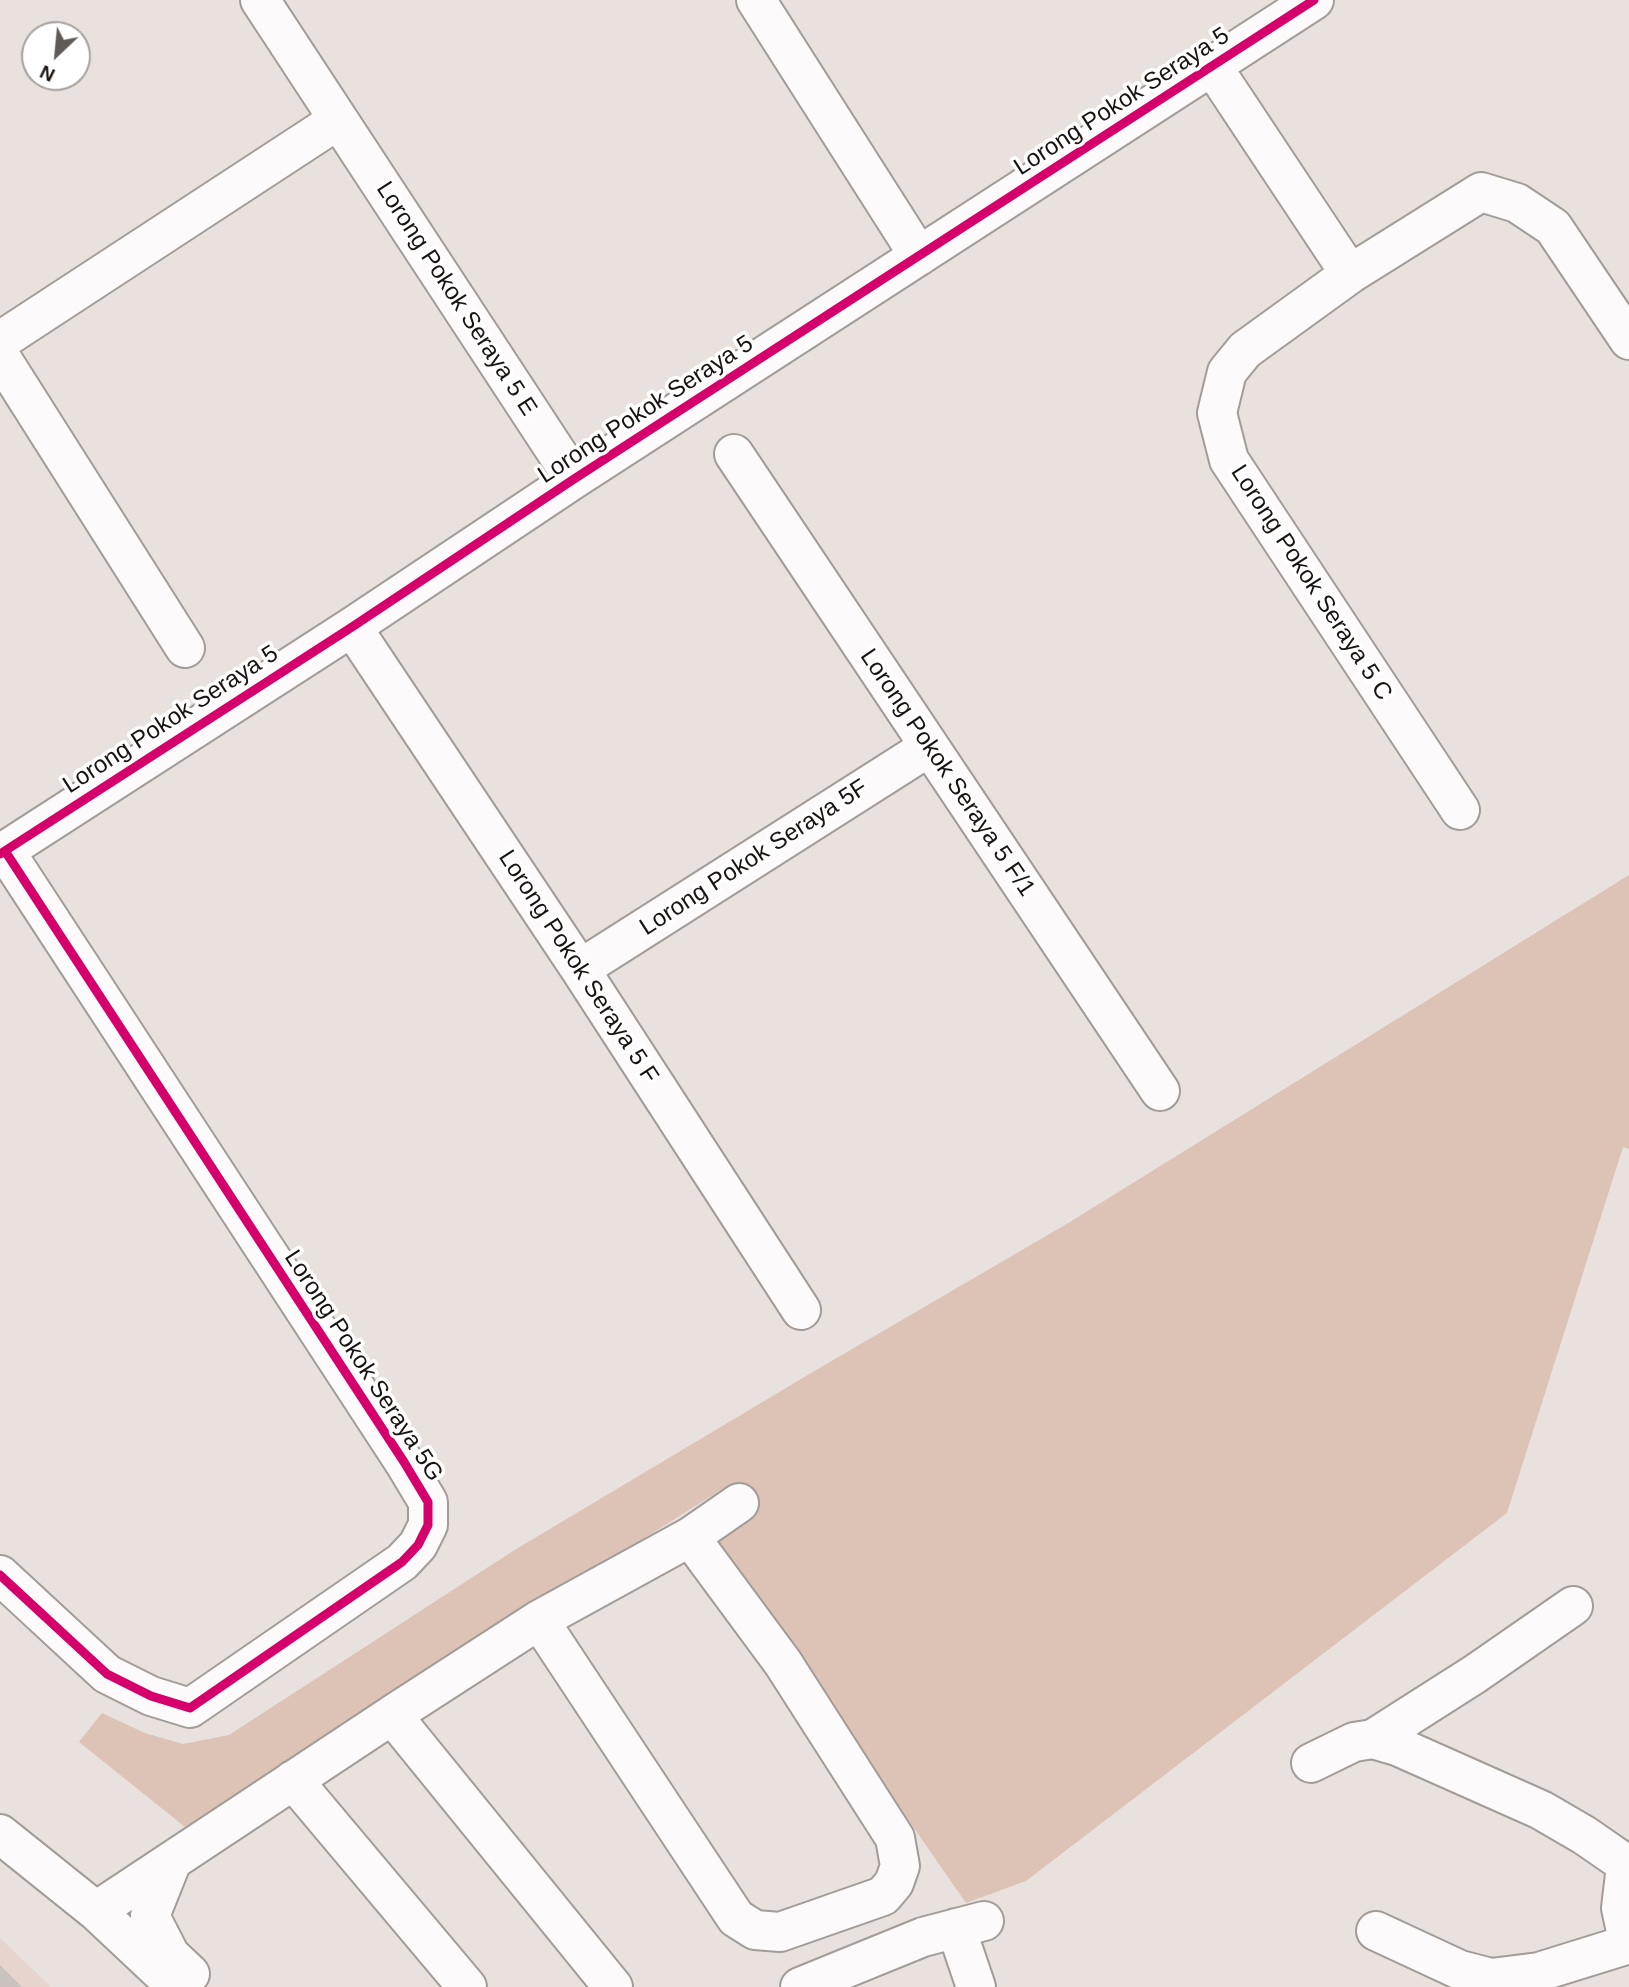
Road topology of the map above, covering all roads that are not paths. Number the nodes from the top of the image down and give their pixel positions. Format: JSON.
{"nodes":[{"id":1,"x":260,"y":0,"type":"edge"},
{"id":2,"x":756,"y":0,"type":"edge"},
{"id":3,"x":1314,"y":0,"type":"edge"},
{"id":4,"x":1212,"y":66,"type":"junction"},
{"id":5,"x":338,"y":120,"type":"junction"},
{"id":6,"x":919,"y":256,"type":"junction"},
{"id":7,"x":1350,"y":274,"type":"junction"},
{"id":8,"x":1629,"y":340,"type":"edge"},
{"id":9,"x":0,"y":341,"type":"edge"},
{"id":10,"x":0,"y":356,"type":"edge"},
{"id":11,"x":734,"y":454,"type":"dead end"},
{"id":12,"x":574,"y":479,"type":"junction"},
{"id":13,"x":352,"y":627,"type":"junction"},
{"id":14,"x":185,"y":648,"type":"dead end"},
{"id":15,"x":929,"y":747,"type":"junction"},
{"id":16,"x":1460,"y":810,"type":"dead end"},
{"id":17,"x":2,"y":853,"type":"edge"},
{"id":18,"x":580,"y":969,"type":"junction"},
{"id":19,"x":1160,"y":1091,"type":"dead end"},
{"id":20,"x":801,"y":1310,"type":"dead end"},
{"id":21,"x":739,"y":1503,"type":"dead end"},
{"id":22,"x":690,"y":1537,"type":"junction"},
{"id":23,"x":0,"y":1575,"type":"edge"},
{"id":24,"x":1573,"y":1606,"type":"dead end"},
{"id":25,"x":539,"y":1620,"type":"junction"},
{"id":26,"x":392,"y":1715,"type":"junction"},
{"id":27,"x":1373,"y":1739,"type":"junction"},
{"id":28,"x":1311,"y":1763,"type":"dead end"},
{"id":29,"x":293,"y":1780,"type":"junction"},
{"id":30,"x":0,"y":1834,"type":"edge"},
{"id":31,"x":172,"y":1861,"type":"junction"},
{"id":32,"x":1628,"y":1866,"type":"edge"},
{"id":33,"x":96,"y":1911,"type":"junction"},
{"id":34,"x":1376,"y":1931,"type":"dead end"},
{"id":35,"x":1629,"y":1945,"type":"edge"},
{"id":36,"x":177,"y":1987,"type":"edge"},
{"id":37,"x":203,"y":1987,"type":"edge"},
{"id":38,"x":467,"y":1987,"type":"edge"},
{"id":39,"x":612,"y":1987,"type":"edge"},
{"id":40,"x":800,"y":1987,"type":"edge"},
{"id":41,"x":976,"y":1987,"type":"edge"}],
"edges":[{"from":1,"to":5,"type":"street","name":"Lorong Pokok Seraya 5 E"},
{"from":2,"to":6,"type":"street"},
{"from":3,"to":4,"type":"street","name":"Lorong Pokok Seraya 5"},
{"from":4,"to":6,"type":"street","name":"Lorong Pokok Seraya 5"},
{"from":4,"to":7,"type":"street"},
{"from":5,"to":9,"type":"street"},
{"from":5,"to":12,"type":"street","name":"Lorong Pokok Seraya 5 E"},
{"from":6,"to":12,"type":"street","name":"Lorong Pokok Seraya 5"},
{"from":7,"to":8,"type":"street","name":"Lorong Pokok Seraya 5 C"},
{"from":7,"to":16,"type":"street","name":"Lorong Pokok Seraya 5 C"},
{"from":10,"to":14,"type":"street"},
{"from":11,"to":15,"type":"street","name":"Lorong Pokok Seraya 5 F/1"},
{"from":12,"to":13,"type":"street","name":"Lorong Pokok Seraya 5"},
{"from":13,"to":17,"type":"street","name":"Lorong Pokok Seraya 5"},
{"from":13,"to":18,"type":"street","name":"Lorong Pokok Seraya 5 F"},
{"from":15,"to":18,"type":"street","name":"Lorong Pokok Seraya 5F"},
{"from":15,"to":19,"type":"street","name":"Lorong Pokok Seraya 5 F/1"},
{"from":17,"to":23,"type":"street","name":"Lorong Pokok Seraya 5G"},
{"from":18,"to":20,"type":"street","name":"Lorong Pokok Seraya 5 F"},
{"from":21,"to":22,"type":"street"},
{"from":22,"to":25,"type":"street"},
{"from":22,"to":25,"type":"street"},
{"from":24,"to":27,"type":"street"},
{"from":25,"to":26,"type":"street"},
{"from":26,"to":29,"type":"street"},
{"from":26,"to":39,"type":"street"},
{"from":27,"to":28,"type":"street"},
{"from":27,"to":32,"type":"street"},
{"from":29,"to":31,"type":"street"},
{"from":29,"to":38,"type":"street"},
{"from":30,"to":33,"type":"street"},
{"from":31,"to":33,"type":"street"},
{"from":31,"to":37,"type":"street"},
{"from":32,"to":35,"type":"street"},
{"from":33,"to":36,"type":"street"},
{"from":34,"to":35,"type":"street"},
{"from":40,"to":41,"type":"street"}]}
